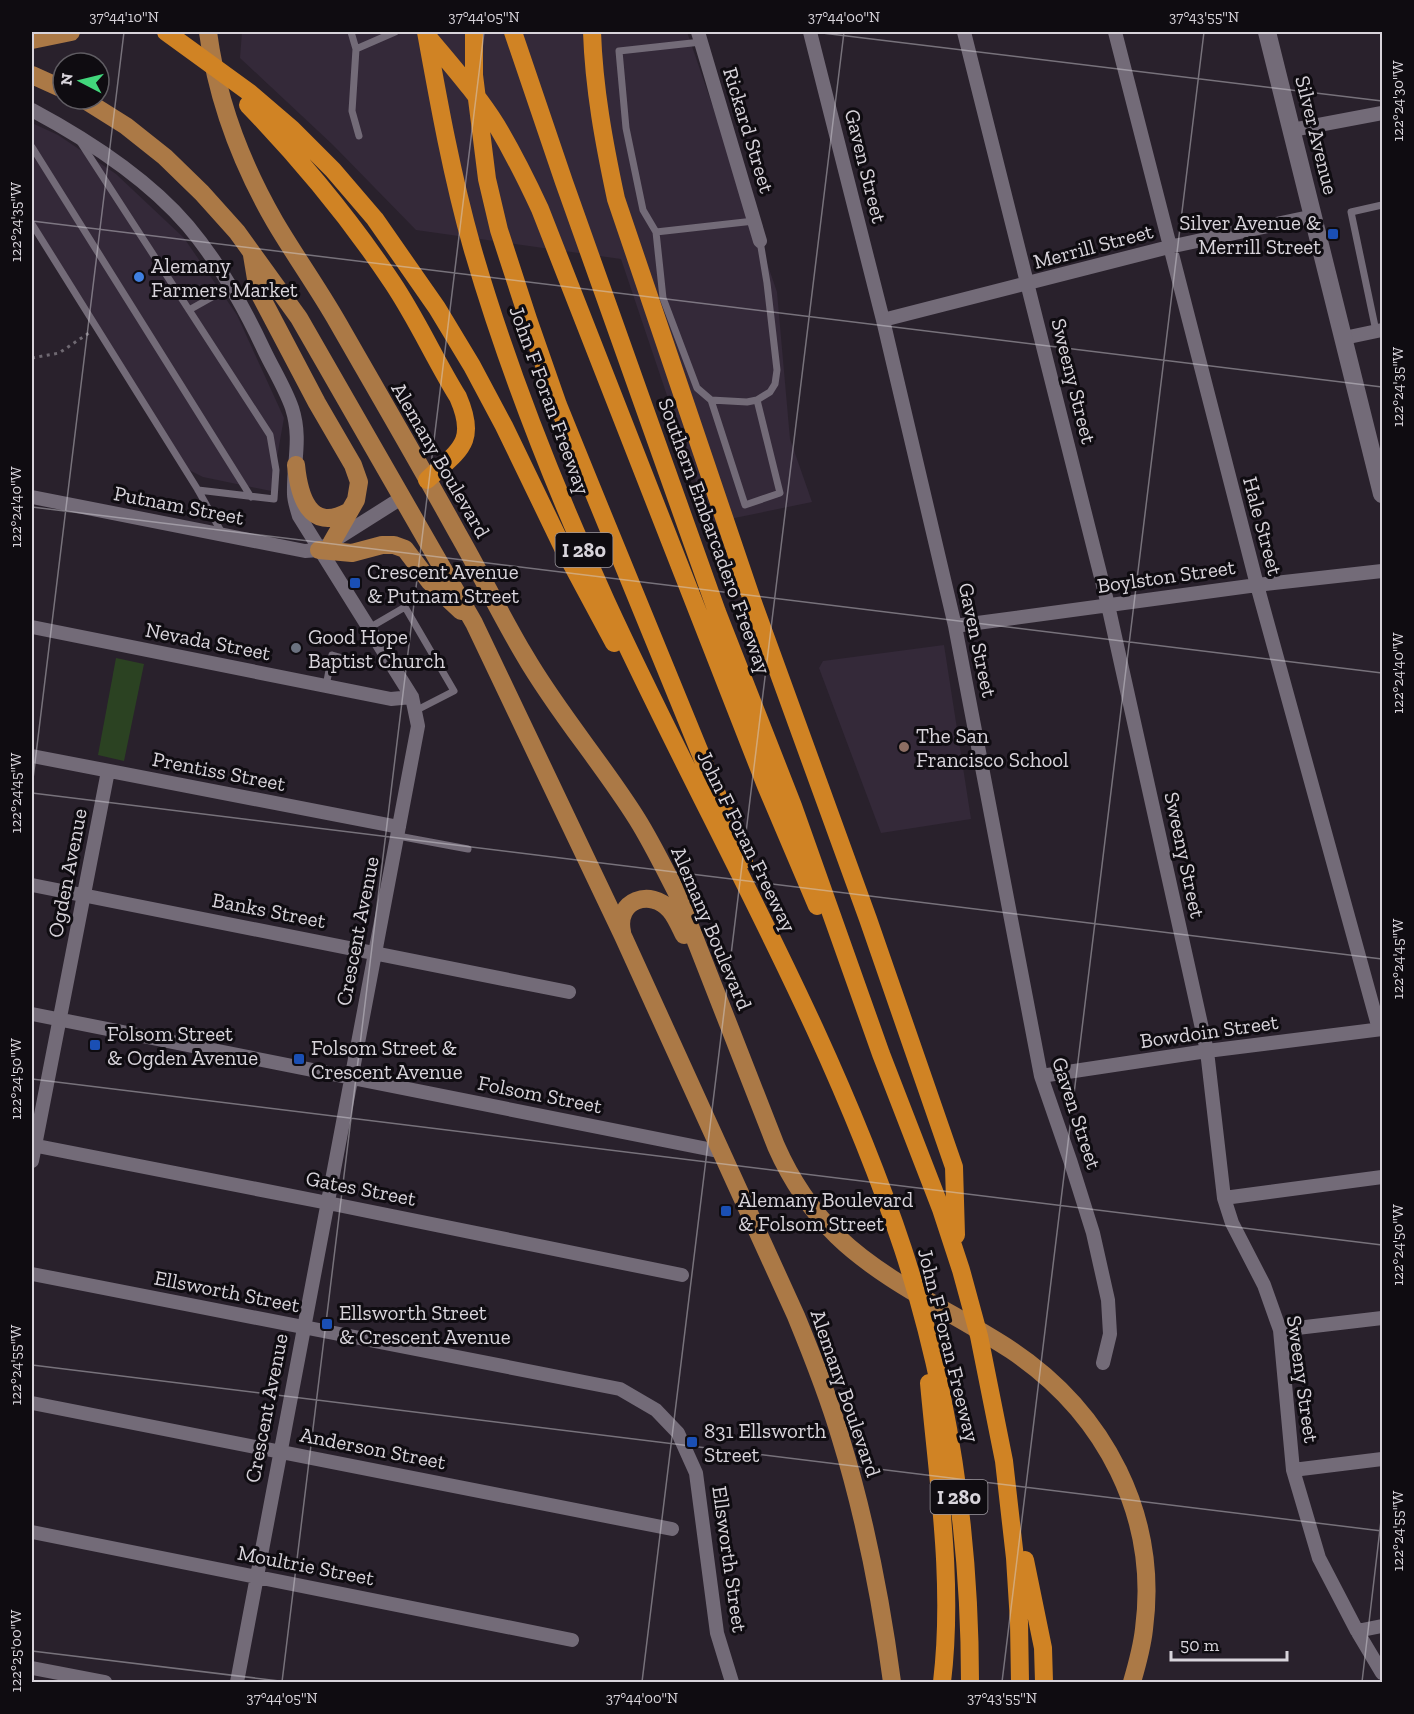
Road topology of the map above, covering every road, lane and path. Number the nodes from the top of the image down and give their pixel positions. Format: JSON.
{"nodes":[{"id":1,"x":71,"y":32,"type":"edge"},
{"id":2,"x":166,"y":32,"type":"edge"},
{"id":3,"x":208,"y":32,"type":"edge"},
{"id":4,"x":351,"y":32,"type":"edge"},
{"id":5,"x":395,"y":32,"type":"edge"},
{"id":6,"x":425,"y":32,"type":"edge"},
{"id":7,"x":474,"y":32,"type":"edge"},
{"id":8,"x":513,"y":32,"type":"edge"},
{"id":9,"x":592,"y":32,"type":"edge"},
{"id":10,"x":810,"y":32,"type":"edge"},
{"id":11,"x":964,"y":32,"type":"edge"},
{"id":12,"x":1115,"y":32,"type":"edge"},
{"id":13,"x":1268,"y":32,"type":"edge"},
{"id":14,"x":699,"y":37,"type":"edge"},
{"id":15,"x":32,"y":40,"type":"edge"},
{"id":16,"x":356,"y":49,"type":"junction"},
{"id":17,"x":206,"y":61,"type":"junction"},
{"id":18,"x":32,"y":75,"type":"edge"},
{"id":19,"x":51,"y":84,"type":"edge"},
{"id":20,"x":32,"y":110,"type":"edge"},
{"id":21,"x":102,"y":111,"type":"edge"},
{"id":22,"x":1383,"y":113,"type":"edge"},
{"id":23,"x":1292,"y":130,"type":"junction"},
{"id":24,"x":73,"y":132,"type":"junction"},
{"id":25,"x":358,"y":136,"type":"dead end"},
{"id":26,"x":32,"y":147,"type":"edge"},
{"id":27,"x":1383,"y":206,"type":"edge"},
{"id":28,"x":1314,"y":216,"type":"junction"},
{"id":29,"x":754,"y":221,"type":"junction"},
{"id":30,"x":32,"y":224,"type":"edge"},
{"id":31,"x":656,"y":232,"type":"junction"},
{"id":32,"x":760,"y":241,"type":"joint"},
{"id":33,"x":1169,"y":247,"type":"junction"},
{"id":34,"x":251,"y":250,"type":"junction"},
{"id":35,"x":1029,"y":284,"type":"junction"},
{"id":36,"x":230,"y":287,"type":"junction"},
{"id":37,"x":189,"y":310,"type":"junction"},
{"id":38,"x":883,"y":320,"type":"junction"},
{"id":39,"x":97,"y":328,"type":"junction"},
{"id":40,"x":1379,"y":330,"type":"edge"},
{"id":41,"x":1344,"y":338,"type":"junction"},
{"id":42,"x":32,"y":358,"type":"edge"},
{"id":43,"x":711,"y":400,"type":"junction"},
{"id":44,"x":757,"y":400,"type":"junction"},
{"id":45,"x":296,"y":465,"type":"junction"},
{"id":46,"x":427,"y":480,"type":"junction"},
{"id":47,"x":198,"y":490,"type":"junction"},
{"id":48,"x":1383,"y":494,"type":"edge"},
{"id":49,"x":251,"y":496,"type":"junction"},
{"id":50,"x":32,"y":497,"type":"edge"},
{"id":51,"x":403,"y":497,"type":"junction"},
{"id":52,"x":348,"y":512,"type":"junction"},
{"id":53,"x":224,"y":535,"type":"junction"},
{"id":54,"x":326,"y":546,"type":"junction"},
{"id":55,"x":1383,"y":571,"type":"edge"},
{"id":56,"x":1257,"y":585,"type":"junction"},
{"id":57,"x":1108,"y":605,"type":"junction"},
{"id":58,"x":474,"y":623,"type":"junction"},
{"id":59,"x":956,"y":626,"type":"junction"},
{"id":60,"x":32,"y":627,"type":"edge"},
{"id":61,"x":368,"y":628,"type":"junction"},
{"id":62,"x":361,"y":663,"type":"dead end"},
{"id":63,"x":326,"y":686,"type":"junction"},
{"id":64,"x":413,"y":704,"type":"junction"},
{"id":65,"x":32,"y":756,"type":"edge"},
{"id":66,"x":108,"y":771,"type":"junction"},
{"id":67,"x":398,"y":832,"type":"junction"},
{"id":68,"x":724,"y":844,"type":"junction"},
{"id":69,"x":468,"y":849,"type":"dead end"},
{"id":70,"x":32,"y":885,"type":"edge"},
{"id":71,"x":84,"y":895,"type":"junction"},
{"id":72,"x":623,"y":936,"type":"junction"},
{"id":73,"x":375,"y":952,"type":"junction"},
{"id":74,"x":715,"y":988,"type":"junction"},
{"id":75,"x":569,"y":992,"type":"dead end"},
{"id":76,"x":32,"y":1014,"type":"edge"},
{"id":77,"x":60,"y":1020,"type":"junction"},
{"id":78,"x":814,"y":1029,"type":"junction"},
{"id":79,"x":1381,"y":1029,"type":"edge"},
{"id":80,"x":1207,"y":1051,"type":"junction"},
{"id":81,"x":881,"y":1054,"type":"junction"},
{"id":82,"x":1041,"y":1076,"type":"junction"},
{"id":83,"x":352,"y":1077,"type":"junction"},
{"id":84,"x":33,"y":1145,"type":"edge"},
{"id":85,"x":723,"y":1152,"type":"junction"},
{"id":86,"x":32,"y":1161,"type":"edge"},
{"id":87,"x":1383,"y":1177,"type":"edge"},
{"id":88,"x":1224,"y":1197,"type":"junction"},
{"id":89,"x":328,"y":1203,"type":"junction"},
{"id":90,"x":956,"y":1254,"type":"junction"},
{"id":91,"x":32,"y":1274,"type":"edge"},
{"id":92,"x":682,"y":1275,"type":"dead end"},
{"id":93,"x":922,"y":1315,"type":"junction"},
{"id":94,"x":1383,"y":1318,"type":"edge"},
{"id":95,"x":304,"y":1328,"type":"junction"},
{"id":96,"x":1280,"y":1330,"type":"junction"},
{"id":97,"x":1103,"y":1363,"type":"dead end"},
{"id":98,"x":32,"y":1403,"type":"edge"},
{"id":99,"x":281,"y":1452,"type":"junction"},
{"id":100,"x":1383,"y":1459,"type":"edge"},
{"id":101,"x":1004,"y":1461,"type":"junction"},
{"id":102,"x":1293,"y":1470,"type":"junction"},
{"id":103,"x":672,"y":1529,"type":"dead end"},
{"id":104,"x":32,"y":1532,"type":"edge"},
{"id":105,"x":257,"y":1577,"type":"junction"},
{"id":106,"x":1383,"y":1626,"type":"edge"},
{"id":107,"x":1357,"y":1631,"type":"junction"},
{"id":108,"x":572,"y":1640,"type":"dead end"},
{"id":109,"x":32,"y":1668,"type":"edge"},
{"id":110,"x":1383,"y":1673,"type":"edge"},
{"id":111,"x":53,"y":1678,"type":"edge"},
{"id":112,"x":105,"y":1683,"type":"edge"},
{"id":113,"x":237,"y":1683,"type":"edge"},
{"id":114,"x":732,"y":1683,"type":"edge"},
{"id":115,"x":892,"y":1683,"type":"edge"},
{"id":116,"x":942,"y":1683,"type":"edge"},
{"id":117,"x":970,"y":1683,"type":"edge"},
{"id":118,"x":1020,"y":1683,"type":"edge"},
{"id":119,"x":1044,"y":1683,"type":"edge"},
{"id":120,"x":1132,"y":1683,"type":"edge"}],
"edges":[{"from":1,"to":15,"type":"main road"},
{"from":2,"to":17,"type":"highway"},
{"from":3,"to":46,"type":"main road","name":"Alemany Boulevard"},
{"from":4,"to":16,"type":"lane"},
{"from":5,"to":16,"type":"lane"},
{"from":6,"to":68,"type":"highway","name":"John F Foran Freeway","number":"I 280"},
{"from":6,"to":81,"type":"highway"},
{"from":7,"to":78,"type":"highway"},
{"from":8,"to":81,"type":"highway","name":"Southern Embarcadero Freeway","number":"I 280"},
{"from":9,"to":90,"type":"highway"},
{"from":10,"to":38,"type":"street","name":"Gaven Street"},
{"from":11,"to":35,"type":"street","name":"Sweeny Street"},
{"from":12,"to":33,"type":"street","name":"Hale Street"},
{"from":13,"to":23,"type":"main road","name":"Silver Avenue"},
{"from":14,"to":29,"type":"street","name":"Rickard Street"},
{"from":14,"to":31,"type":"lane"},
{"from":16,"to":25,"type":"lane"},
{"from":17,"to":46,"type":"highway"},
{"from":17,"to":68,"type":"highway"},
{"from":18,"to":19,"type":"main road"},
{"from":20,"to":24,"type":"street"},
{"from":21,"to":34,"type":"main road","name":"Alemany Boulevard"},
{"from":22,"to":23,"type":"street"},
{"from":23,"to":28,"type":"main road","name":"Silver Avenue"},
{"from":24,"to":36,"type":"street"},
{"from":24,"to":37,"type":"lane"},
{"from":26,"to":49,"type":"lane"},
{"from":27,"to":40,"type":"lane"},
{"from":28,"to":33,"type":"street","name":"Merrill Street"},
{"from":28,"to":41,"type":"main road","name":"Silver Avenue"},
{"from":29,"to":31,"type":"lane"},
{"from":29,"to":32,"type":"street","name":"Rickard Street"},
{"from":30,"to":39,"type":"lane"},
{"from":31,"to":43,"type":"lane"},
{"from":32,"to":44,"type":"lane"},
{"from":33,"to":35,"type":"street","name":"Merrill Street"},
{"from":33,"to":56,"type":"street","name":"Hale Street"},
{"from":34,"to":51,"type":"main road","name":"Alemany Boulevard"},
{"from":34,"to":52,"type":"main road"},
{"from":35,"to":38,"type":"street","name":"Merrill Street"},
{"from":35,"to":57,"type":"street","name":"Sweeny Street"},
{"from":36,"to":37,"type":"lane"},
{"from":36,"to":45,"type":"street"},
{"from":37,"to":49,"type":"lane"},
{"from":38,"to":59,"type":"street","name":"Gaven Street"},
{"from":39,"to":42,"type":"path"},
{"from":39,"to":47,"type":"lane"},
{"from":40,"to":41,"type":"street"},
{"from":41,"to":48,"type":"main road","name":"Silver Avenue"},
{"from":43,"to":44,"type":"lane"},
{"from":43,"to":44,"type":"lane"},
{"from":45,"to":52,"type":"main road"},
{"from":45,"to":54,"type":"street"},
{"from":46,"to":51,"type":"main road"},
{"from":46,"to":74,"type":"main road","name":"Alemany Boulevard"},
{"from":47,"to":49,"type":"lane"},
{"from":47,"to":53,"type":"lane"},
{"from":50,"to":53,"type":"street","name":"Putnam Street"},
{"from":51,"to":54,"type":"street"},
{"from":51,"to":58,"type":"main road","name":"Alemany Boulevard"},
{"from":52,"to":54,"type":"main road"},
{"from":53,"to":54,"type":"street","name":"Putnam Street"},
{"from":54,"to":58,"type":"main road"},
{"from":54,"to":61,"type":"street"},
{"from":55,"to":56,"type":"street","name":"Boylston Street"},
{"from":56,"to":57,"type":"street","name":"Boylston Street"},
{"from":56,"to":79,"type":"street","name":"Hale Street"},
{"from":57,"to":59,"type":"street","name":"Boylston Street"},
{"from":57,"to":80,"type":"street","name":"Sweeny Street"},
{"from":58,"to":72,"type":"main road","name":"Alemany Boulevard"},
{"from":59,"to":82,"type":"street","name":"Gaven Street"},
{"from":60,"to":63,"type":"street","name":"Nevada Street"},
{"from":61,"to":64,"type":"street"},
{"from":61,"to":64,"type":"lane"},
{"from":62,"to":63,"type":"lane"},
{"from":63,"to":64,"type":"street","name":"Nevada Street"},
{"from":64,"to":67,"type":"street","name":"Crescent Avenue"},
{"from":65,"to":66,"type":"street","name":"Prentiss Street"},
{"from":66,"to":67,"type":"street","name":"Prentiss Street"},
{"from":66,"to":71,"type":"street","name":"Ogden Avenue"},
{"from":67,"to":69,"type":"lane"},
{"from":67,"to":73,"type":"street","name":"Crescent Avenue"},
{"from":68,"to":78,"type":"highway","name":"John F Foran Freeway","number":"I 280"},
{"from":70,"to":71,"type":"street","name":"Banks Street"},
{"from":71,"to":73,"type":"street","name":"Banks Street"},
{"from":71,"to":77,"type":"street","name":"Ogden Avenue"},
{"from":72,"to":74,"type":"main road"},
{"from":72,"to":85,"type":"main road","name":"Alemany Boulevard"},
{"from":73,"to":75,"type":"street","name":"Banks Street"},
{"from":73,"to":83,"type":"street","name":"Crescent Avenue"},
{"from":74,"to":120,"type":"main road","name":"Alemany Boulevard"},
{"from":76,"to":77,"type":"street","name":"Folsom Street"},
{"from":77,"to":83,"type":"street","name":"Folsom Street"},
{"from":77,"to":84,"type":"street","name":"Ogden Avenue"},
{"from":78,"to":93,"type":"highway","name":"John F Foran Freeway","number":"I 280"},
{"from":79,"to":80,"type":"street","name":"Bowdoin Street"},
{"from":80,"to":82,"type":"street","name":"Bowdoin Street"},
{"from":80,"to":88,"type":"street","name":"Sweeny Street"},
{"from":81,"to":90,"type":"highway","name":"John F Foran Freeway","number":"I 280"},
{"from":82,"to":97,"type":"street","name":"Gaven Street"},
{"from":83,"to":85,"type":"street","name":"Folsom Street"},
{"from":83,"to":89,"type":"street","name":"Crescent Avenue"},
{"from":84,"to":86,"type":"street","name":"Ogden Avenue"},
{"from":84,"to":89,"type":"street","name":"Gates Street"},
{"from":85,"to":115,"type":"main road","name":"Alemany Boulevard"},
{"from":87,"to":88,"type":"street"},
{"from":88,"to":96,"type":"street","name":"Sweeny Street"},
{"from":89,"to":92,"type":"street","name":"Gates Street"},
{"from":89,"to":95,"type":"street","name":"Crescent Avenue"},
{"from":90,"to":101,"type":"highway","name":"John F Foran Freeway","number":"I 280"},
{"from":91,"to":95,"type":"street","name":"Ellsworth Street"},
{"from":93,"to":116,"type":"highway"},
{"from":93,"to":117,"type":"highway","name":"John F Foran Freeway","number":"I 280"},
{"from":94,"to":96,"type":"street"},
{"from":95,"to":99,"type":"street","name":"Crescent Avenue"},
{"from":95,"to":114,"type":"street","name":"Ellsworth Street"},
{"from":96,"to":102,"type":"street","name":"Sweeny Street"},
{"from":98,"to":99,"type":"street","name":"Anderson Street"},
{"from":99,"to":103,"type":"street","name":"Anderson Street"},
{"from":99,"to":105,"type":"street","name":"Crescent Avenue"},
{"from":100,"to":102,"type":"street"},
{"from":101,"to":118,"type":"highway","name":"John F Foran Freeway","number":"I 280"},
{"from":101,"to":119,"type":"highway"},
{"from":102,"to":107,"type":"street","name":"Sweeny Street"},
{"from":104,"to":105,"type":"street","name":"Moultrie Street"},
{"from":105,"to":108,"type":"street","name":"Moultrie Street"},
{"from":105,"to":113,"type":"street","name":"Crescent Avenue"},
{"from":106,"to":107,"type":"street"},
{"from":107,"to":110,"type":"street","name":"Sweeny Street"},
{"from":109,"to":111,"type":"street"},
{"from":111,"to":112,"type":"street"}]}
